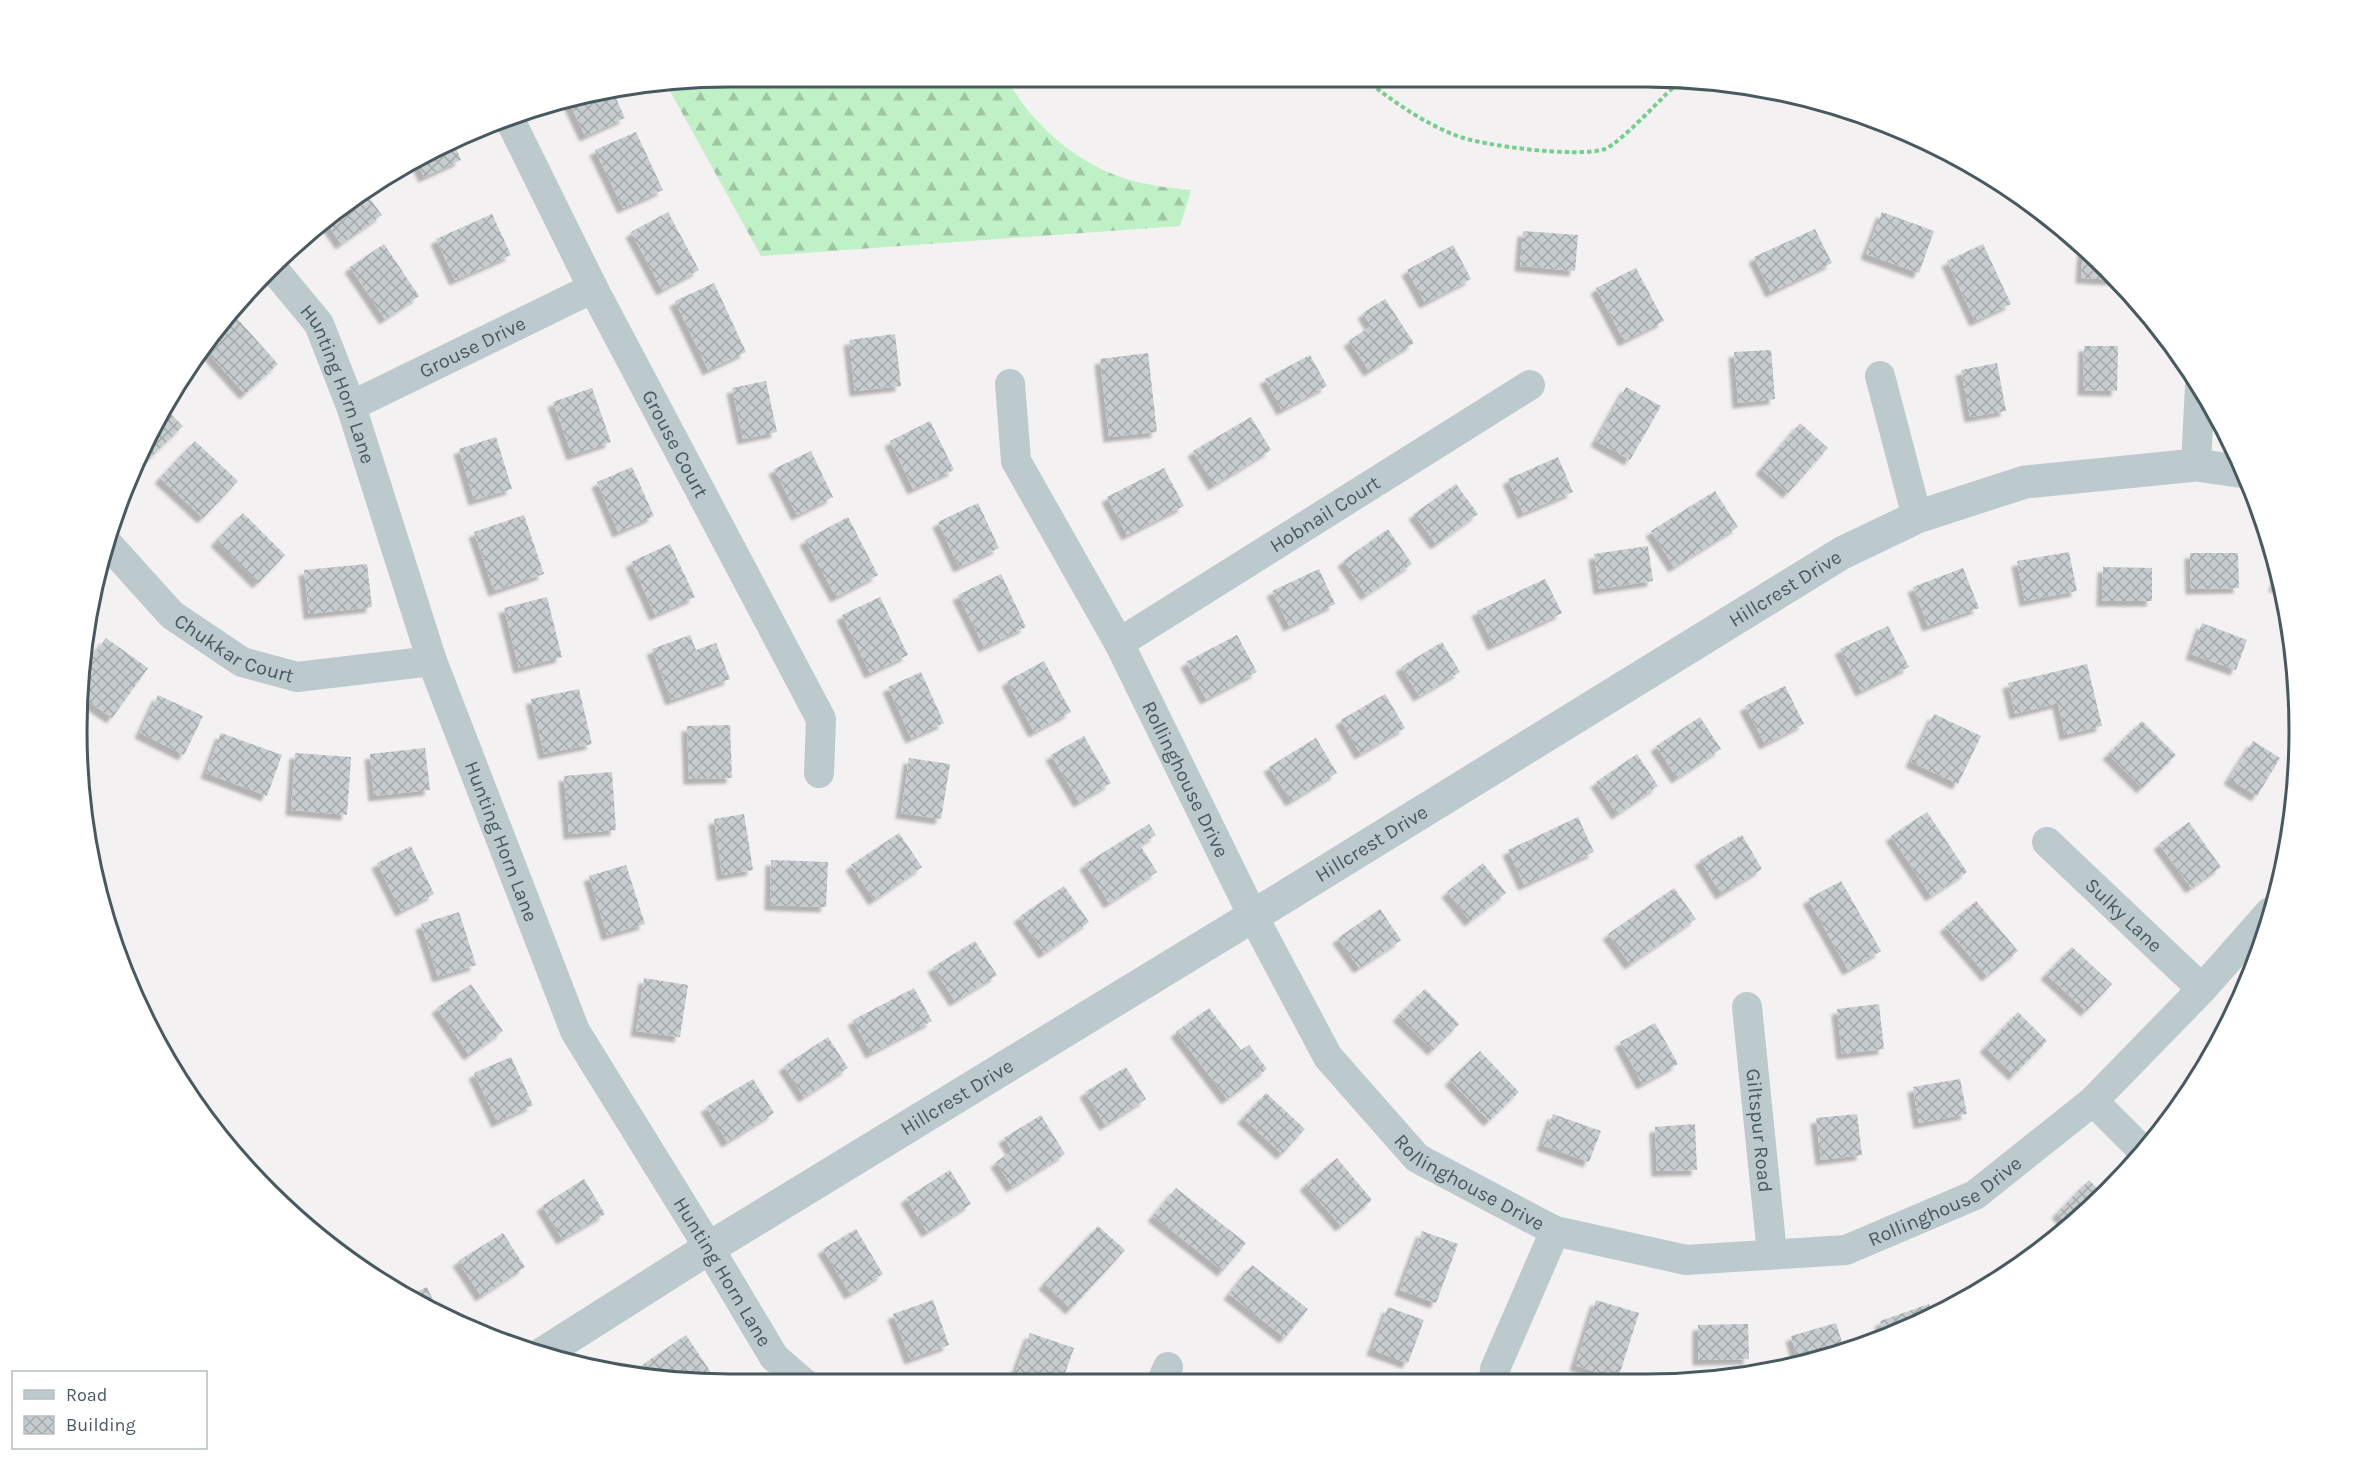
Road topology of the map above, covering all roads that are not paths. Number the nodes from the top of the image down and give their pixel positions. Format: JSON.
{"nodes":[{"id":1,"x":513,"y":125,"type":"edge"},
{"id":2,"x":277,"y":273,"type":"edge"},
{"id":3,"x":593,"y":288,"type":"junction"},
{"id":4,"x":1880,"y":376,"type":"dead end"},
{"id":5,"x":1010,"y":384,"type":"dead end"},
{"id":6,"x":1530,"y":384,"type":"dead end"},
{"id":7,"x":2198,"y":401,"type":"edge"},
{"id":8,"x":351,"y":406,"type":"junction"},
{"id":9,"x":2196,"y":465,"type":"junction"},
{"id":10,"x":2234,"y":470,"type":"edge"},
{"id":11,"x":1917,"y":517,"type":"junction"},
{"id":12,"x":113,"y":550,"type":"edge"},
{"id":13,"x":1119,"y":643,"type":"junction"},
{"id":14,"x":432,"y":661,"type":"junction"},
{"id":15,"x":819,"y":773,"type":"dead end"},
{"id":16,"x":2047,"y":842,"type":"dead end"},
{"id":17,"x":1253,"y":916,"type":"junction"},
{"id":18,"x":2258,"y":926,"type":"edge"},
{"id":19,"x":2202,"y":989,"type":"junction"},
{"id":20,"x":1747,"y":1007,"type":"dead end"},
{"id":21,"x":2093,"y":1101,"type":"junction"},
{"id":22,"x":2137,"y":1145,"type":"edge"},
{"id":23,"x":1555,"y":1231,"type":"junction"},
{"id":24,"x":709,"y":1248,"type":"junction"},
{"id":25,"x":1772,"y":1253,"type":"junction"},
{"id":26,"x":551,"y":1348,"type":"edge"},
{"id":27,"x":794,"y":1374,"type":"edge"},
{"id":28,"x":1495,"y":1374,"type":"edge"}],
"edges":[{"from":1,"to":3,"type":"street","name":"Grouse Court"},
{"from":2,"to":8,"type":"street","name":"Hunting Horn Lane"},
{"from":3,"to":8,"type":"street","name":"Grouse Drive"},
{"from":3,"to":15,"type":"street","name":"Grouse Court"},
{"from":4,"to":11,"type":"street"},
{"from":5,"to":13,"type":"street","name":"Rollinghouse Drive"},
{"from":6,"to":13,"type":"street","name":"Hobnail Court"},
{"from":7,"to":9,"type":"street"},
{"from":8,"to":14,"type":"street","name":"Hunting Horn Lane"},
{"from":9,"to":10,"type":"street","name":"Hillcrest Drive"},
{"from":9,"to":11,"type":"street","name":"Hillcrest Drive"},
{"from":11,"to":17,"type":"street","name":"Hillcrest Drive"},
{"from":12,"to":14,"type":"street","name":"Chukkar Court"},
{"from":13,"to":17,"type":"street","name":"Rollinghouse Drive"},
{"from":14,"to":24,"type":"street","name":"Hunting Horn Lane"},
{"from":16,"to":19,"type":"street","name":"Sulky Lane"},
{"from":17,"to":23,"type":"street","name":"Rollinghouse Drive"},
{"from":17,"to":24,"type":"street","name":"Hillcrest Drive"},
{"from":18,"to":19,"type":"street","name":"Rollinghouse Drive"},
{"from":19,"to":21,"type":"street","name":"Rollinghouse Drive"},
{"from":20,"to":25,"type":"street","name":"Giltspur Road"},
{"from":21,"to":22,"type":"street"},
{"from":21,"to":25,"type":"street","name":"Rollinghouse Drive"},
{"from":23,"to":25,"type":"street","name":"Rollinghouse Drive"},
{"from":23,"to":28,"type":"street"},
{"from":24,"to":26,"type":"street","name":"Hillcrest Drive"},
{"from":24,"to":27,"type":"street","name":"Hunting Horn Lane"}]}
